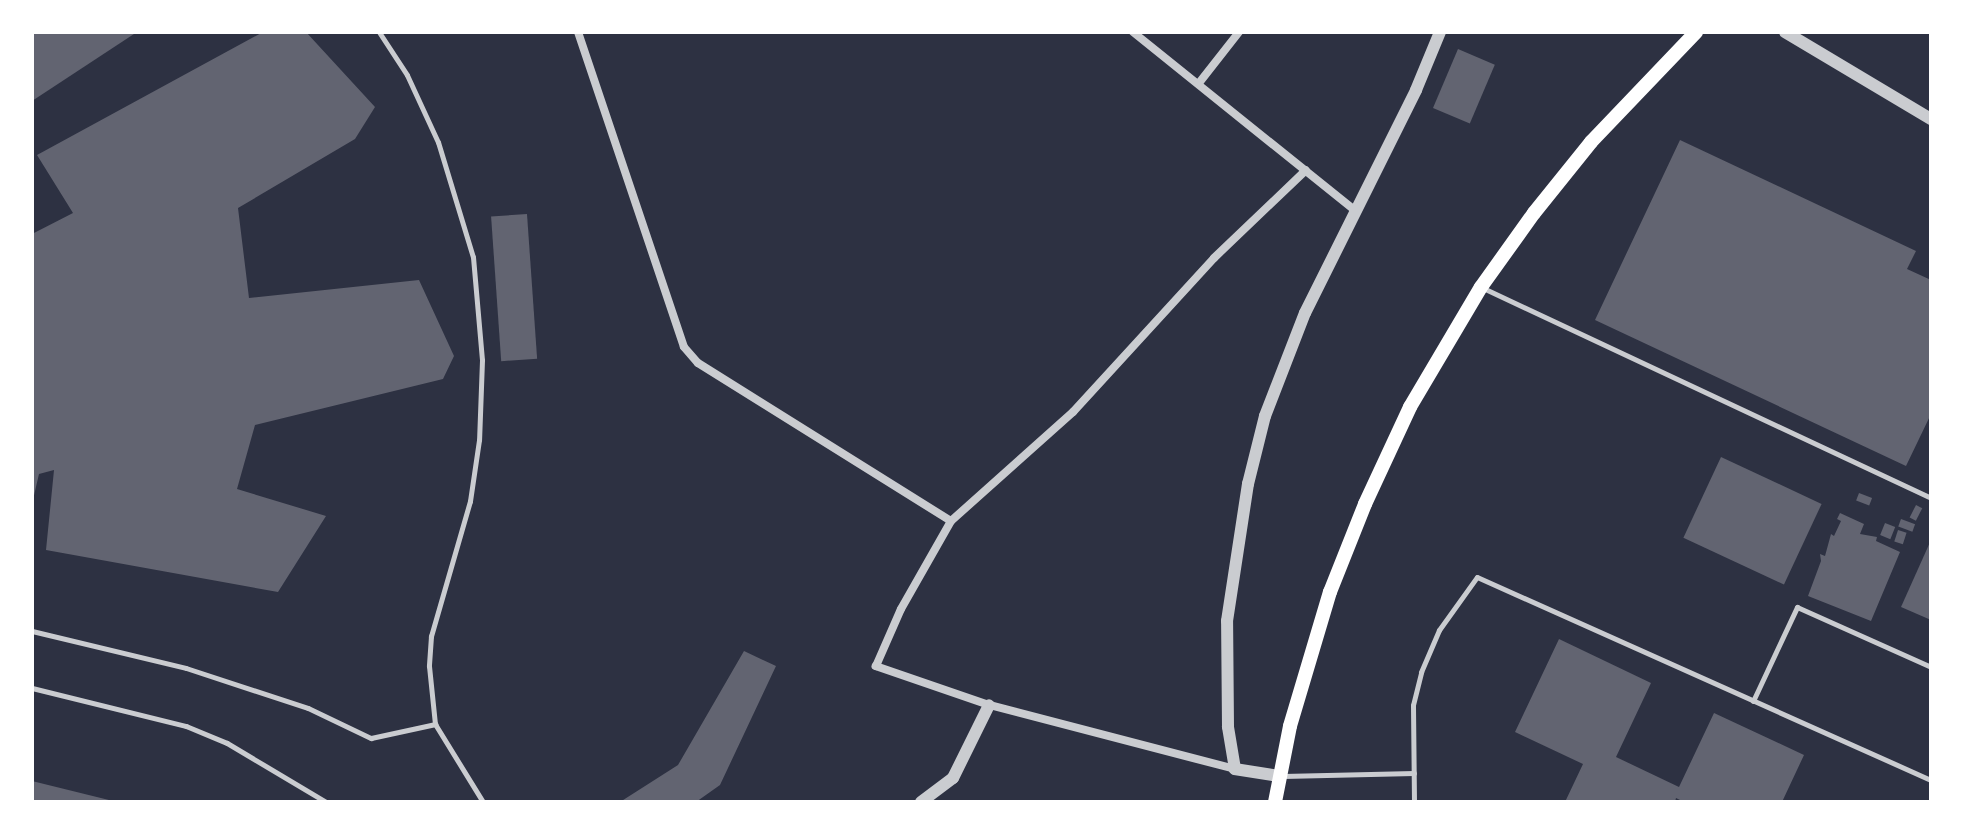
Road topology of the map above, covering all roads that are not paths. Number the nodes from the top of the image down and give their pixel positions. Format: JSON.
{"nodes":[{"id":1,"x":379,"y":32,"type":"edge"},
{"id":2,"x":578,"y":32,"type":"edge"},
{"id":3,"x":1133,"y":32,"type":"edge"},
{"id":4,"x":1239,"y":32,"type":"edge"},
{"id":5,"x":1440,"y":32,"type":"edge"},
{"id":6,"x":1696,"y":32,"type":"edge"},
{"id":7,"x":1785,"y":32,"type":"edge"},
{"id":8,"x":1199,"y":83,"type":"junction"},
{"id":9,"x":1931,"y":119,"type":"edge"},
{"id":10,"x":1306,"y":170,"type":"junction"},
{"id":11,"x":1356,"y":211,"type":"junction"},
{"id":12,"x":1481,"y":287,"type":"junction"},
{"id":13,"x":1931,"y":498,"type":"edge"},
{"id":14,"x":951,"y":521,"type":"junction"},
{"id":15,"x":32,"y":631,"type":"edge"},
{"id":16,"x":1931,"y":667,"type":"edge"},
{"id":17,"x":32,"y":688,"type":"edge"},
{"id":18,"x":1753,"y":701,"type":"junction"},
{"id":19,"x":989,"y":705,"type":"junction"},
{"id":20,"x":435,"y":724,"type":"junction"},
{"id":21,"x":1235,"y":769,"type":"junction"},
{"id":22,"x":1414,"y":773,"type":"junction"},
{"id":23,"x":1279,"y":776,"type":"junction"},
{"id":24,"x":1931,"y":780,"type":"edge"},
{"id":25,"x":326,"y":802,"type":"edge"},
{"id":26,"x":483,"y":802,"type":"edge"},
{"id":27,"x":921,"y":802,"type":"edge"},
{"id":28,"x":1275,"y":802,"type":"edge"},
{"id":29,"x":1414,"y":802,"type":"edge"}],
"edges":[{"from":1,"to":20,"type":"lane"},
{"from":2,"to":14,"type":"street"},
{"from":3,"to":8,"type":"street"},
{"from":4,"to":8,"type":"street"},
{"from":5,"to":11,"type":"street"},
{"from":6,"to":12,"type":"main road"},
{"from":7,"to":9,"type":"street"},
{"from":8,"to":10,"type":"street"},
{"from":10,"to":11,"type":"street"},
{"from":10,"to":14,"type":"street"},
{"from":11,"to":21,"type":"street"},
{"from":12,"to":13,"type":"lane"},
{"from":12,"to":23,"type":"main road"},
{"from":14,"to":19,"type":"street"},
{"from":15,"to":20,"type":"lane"},
{"from":16,"to":18,"type":"lane"},
{"from":17,"to":25,"type":"lane"},
{"from":18,"to":22,"type":"lane"},
{"from":18,"to":24,"type":"lane"},
{"from":19,"to":21,"type":"street"},
{"from":19,"to":27,"type":"street"},
{"from":20,"to":26,"type":"lane"},
{"from":21,"to":23,"type":"street"},
{"from":22,"to":23,"type":"lane"},
{"from":22,"to":29,"type":"lane"},
{"from":23,"to":28,"type":"main road"}]}
